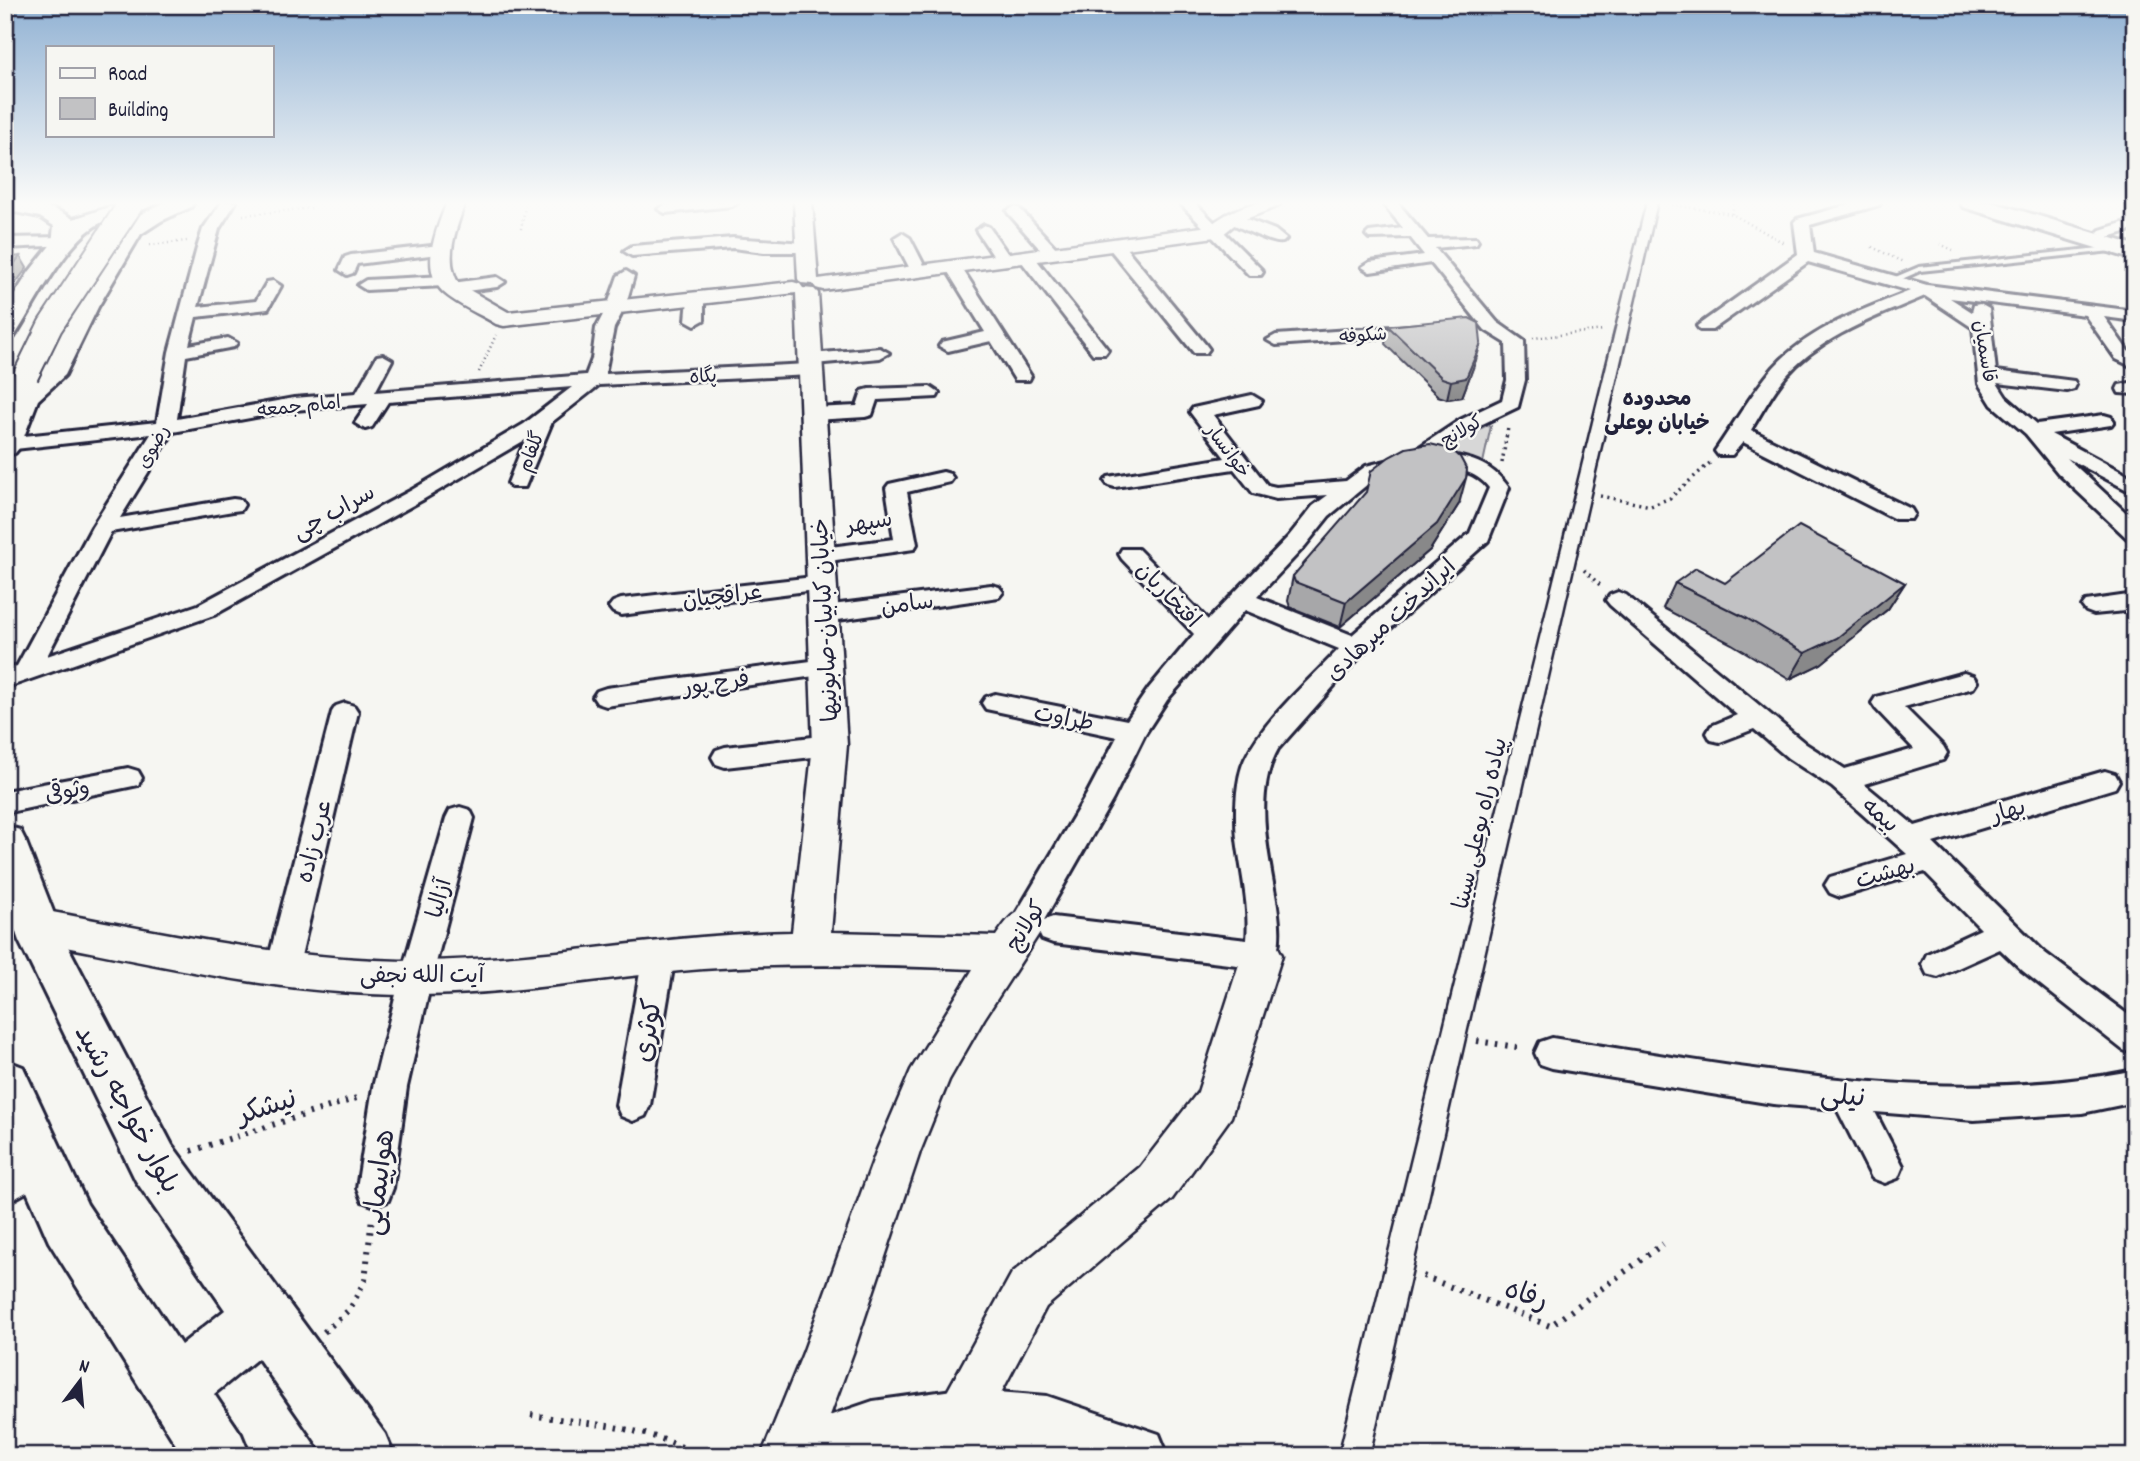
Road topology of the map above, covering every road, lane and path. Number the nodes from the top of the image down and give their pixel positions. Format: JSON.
{"nodes":[{"id":1,"x":42,"y":270,"type":"edge"},
{"id":2,"x":63,"y":270,"type":"edge"},
{"id":3,"x":87,"y":270,"type":"edge"},
{"id":4,"x":108,"y":270,"type":"edge"},
{"id":5,"x":200,"y":270,"type":"edge"},
{"id":6,"x":445,"y":270,"type":"edge"},
{"id":7,"x":808,"y":270,"type":"edge"},
{"id":8,"x":926,"y":270,"type":"edge"},
{"id":9,"x":955,"y":270,"type":"edge"},
{"id":10,"x":1036,"y":270,"type":"edge"},
{"id":11,"x":1136,"y":270,"type":"edge"},
{"id":12,"x":1445,"y":270,"type":"edge"},
{"id":13,"x":1636,"y":270,"type":"edge"},
{"id":14,"x":1786,"y":270,"type":"edge"},
{"id":15,"x":1854,"y":270,"type":"edge"},
{"id":16,"x":1916,"y":270,"type":"edge"},
{"id":17,"x":919,"y":271,"type":"joint"},
{"id":18,"x":626,"y":276,"type":"dead end"},
{"id":19,"x":1890,"y":281,"type":"junction"},
{"id":20,"x":497,"y":282,"type":"dead end"},
{"id":21,"x":366,"y":285,"type":"dead end"},
{"id":22,"x":448,"y":285,"type":"junction"},
{"id":23,"x":273,"y":286,"type":"dead end"},
{"id":24,"x":808,"y":286,"type":"junction"},
{"id":25,"x":1926,"y":290,"type":"junction"},
{"id":26,"x":1978,"y":297,"type":"junction"},
{"id":27,"x":616,"y":307,"type":"junction"},
{"id":28,"x":2090,"y":310,"type":"junction"},
{"id":29,"x":188,"y":313,"type":"junction"},
{"id":30,"x":2135,"y":316,"type":"edge"},
{"id":31,"x":504,"y":319,"type":"junction"},
{"id":32,"x":1982,"y":325,"type":"junction"},
{"id":33,"x":1491,"y":326,"type":"junction"},
{"id":34,"x":1706,"y":326,"type":"dead end"},
{"id":35,"x":1464,"y":327,"type":"edge"},
{"id":36,"x":1622,"y":328,"type":"junction"},
{"id":37,"x":1437,"y":329,"type":"edge"},
{"id":38,"x":5,"y":332,"type":"edge"},
{"id":39,"x":996,"y":335,"type":"junction"},
{"id":40,"x":1276,"y":340,"type":"dead end"},
{"id":41,"x":1515,"y":341,"type":"junction"},
{"id":42,"x":228,"y":343,"type":"dead end"},
{"id":43,"x":948,"y":345,"type":"dead end"},
{"id":44,"x":1200,"y":349,"type":"dead end"},
{"id":45,"x":1099,"y":350,"type":"dead end"},
{"id":46,"x":178,"y":352,"type":"junction"},
{"id":47,"x":880,"y":353,"type":"dead end"},
{"id":48,"x":383,"y":360,"type":"dead end"},
{"id":49,"x":2135,"y":363,"type":"edge"},
{"id":50,"x":811,"y":364,"type":"junction"},
{"id":51,"x":1022,"y":376,"type":"dead end"},
{"id":52,"x":1987,"y":376,"type":"junction"},
{"id":53,"x":19,"y":380,"type":"edge"},
{"id":54,"x":594,"y":380,"type":"junction"},
{"id":55,"x":2067,"y":385,"type":"dead end"},
{"id":56,"x":472,"y":389,"type":"junction"},
{"id":57,"x":930,"y":393,"type":"dead end"},
{"id":58,"x":383,"y":397,"type":"junction"},
{"id":59,"x":362,"y":399,"type":"junction"},
{"id":60,"x":1252,"y":401,"type":"dead end"},
{"id":61,"x":1511,"y":403,"type":"junction"},
{"id":62,"x":294,"y":404,"type":"junction"},
{"id":63,"x":814,"y":414,"type":"junction"},
{"id":64,"x":543,"y":419,"type":"junction"},
{"id":65,"x":2104,"y":421,"type":"dead end"},
{"id":66,"x":365,"y":423,"type":"dead end"},
{"id":67,"x":166,"y":427,"type":"junction"},
{"id":68,"x":275,"y":429,"type":"dead end"},
{"id":69,"x":2033,"y":430,"type":"junction"},
{"id":70,"x":1741,"y":433,"type":"junction"},
{"id":71,"x":6,"y":446,"type":"edge"},
{"id":72,"x":1725,"y":450,"type":"joint"},
{"id":73,"x":1413,"y":460,"type":"junction"},
{"id":74,"x":1238,"y":462,"type":"junction"},
{"id":75,"x":943,"y":478,"type":"dead end"},
{"id":76,"x":1115,"y":481,"type":"dead end"},
{"id":77,"x":518,"y":483,"type":"dead end"},
{"id":78,"x":1352,"y":487,"type":"junction"},
{"id":79,"x":1499,"y":488,"type":"junction"},
{"id":80,"x":2135,"y":488,"type":"edge"},
{"id":81,"x":1583,"y":492,"type":"junction"},
{"id":82,"x":2135,"y":502,"type":"edge"},
{"id":83,"x":233,"y":505,"type":"dead end"},
{"id":84,"x":2106,"y":507,"type":"junction"},
{"id":85,"x":1903,"y":514,"type":"dead end"},
{"id":86,"x":103,"y":527,"type":"junction"},
{"id":87,"x":2135,"y":533,"type":"edge"},
{"id":88,"x":1130,"y":554,"type":"dead end"},
{"id":89,"x":822,"y":555,"type":"junction"},
{"id":90,"x":1568,"y":556,"type":"junction"},
{"id":91,"x":822,"y":583,"type":"junction"},
{"id":92,"x":991,"y":592,"type":"dead end"},
{"id":93,"x":1240,"y":599,"type":"junction"},
{"id":94,"x":1618,"y":600,"type":"joint"},
{"id":95,"x":2135,"y":602,"type":"edge"},
{"id":96,"x":2094,"y":606,"type":"dead end"},
{"id":97,"x":621,"y":607,"type":"dead end"},
{"id":98,"x":824,"y":614,"type":"junction"},
{"id":99,"x":1208,"y":634,"type":"junction"},
{"id":100,"x":1354,"y":646,"type":"junction"},
{"id":101,"x":826,"y":667,"type":"junction"},
{"id":102,"x":16,"y":676,"type":"edge"},
{"id":103,"x":1964,"y":682,"type":"dead end"},
{"id":104,"x":606,"y":698,"type":"dead end"},
{"id":105,"x":995,"y":703,"type":"dead end"},
{"id":106,"x":345,"y":712,"type":"dead end"},
{"id":107,"x":1757,"y":717,"type":"junction"},
{"id":108,"x":1133,"y":730,"type":"junction"},
{"id":109,"x":1720,"y":733,"type":"dead end"},
{"id":110,"x":830,"y":745,"type":"junction"},
{"id":111,"x":725,"y":757,"type":"dead end"},
{"id":112,"x":128,"y":778,"type":"dead end"},
{"id":113,"x":1842,"y":780,"type":"junction"},
{"id":114,"x":2105,"y":781,"type":"dead end"},
{"id":115,"x":5,"y":802,"type":"edge"},
{"id":116,"x":460,"y":818,"type":"dead end"},
{"id":117,"x":5,"y":842,"type":"edge"},
{"id":118,"x":1921,"y":849,"type":"junction"},
{"id":119,"x":1839,"y":885,"type":"dead end"},
{"id":120,"x":36,"y":925,"type":"junction"},
{"id":121,"x":2005,"y":932,"type":"junction"},
{"id":122,"x":1028,"y":936,"type":"junction"},
{"id":123,"x":810,"y":947,"type":"junction"},
{"id":124,"x":1262,"y":955,"type":"junction"},
{"id":125,"x":659,"y":956,"type":"junction"},
{"id":126,"x":1938,"y":964,"type":"dead end"},
{"id":127,"x":282,"y":970,"type":"junction"},
{"id":128,"x":416,"y":978,"type":"junction"},
{"id":129,"x":1453,"y":1038,"type":"junction"},
{"id":130,"x":2135,"y":1039,"type":"edge"},
{"id":131,"x":1552,"y":1053,"type":"joint"},
{"id":132,"x":5,"y":1083,"type":"edge"},
{"id":133,"x":2135,"y":1086,"type":"edge"},
{"id":134,"x":390,"y":1087,"type":"junction"},
{"id":135,"x":1849,"y":1095,"type":"junction"},
{"id":136,"x":632,"y":1105,"type":"dead end"},
{"id":137,"x":154,"y":1163,"type":"junction"},
{"id":138,"x":1885,"y":1166,"type":"dead end"},
{"id":139,"x":23,"y":1175,"type":"edge"},
{"id":140,"x":375,"y":1188,"type":"joint"},
{"id":141,"x":1663,"y":1244,"type":"dead end"},
{"id":142,"x":1399,"y":1267,"type":"junction"},
{"id":143,"x":277,"y":1339,"type":"junction"},
{"id":144,"x":176,"y":1387,"type":"junction"},
{"id":145,"x":531,"y":1415,"type":"dead end"},
{"id":146,"x":960,"y":1419,"type":"junction"},
{"id":147,"x":219,"y":1456,"type":"edge"},
{"id":148,"x":363,"y":1456,"type":"edge"},
{"id":149,"x":698,"y":1456,"type":"edge"},
{"id":150,"x":788,"y":1456,"type":"edge"},
{"id":151,"x":798,"y":1456,"type":"edge"},
{"id":152,"x":1137,"y":1456,"type":"edge"},
{"id":153,"x":1354,"y":1456,"type":"edge"}],
"edges":[{"from":1,"to":38,"type":"main road"},
{"from":2,"to":53,"type":"main road"},
{"from":3,"to":53,"type":"main road","bridge":true},
{"from":4,"to":53,"type":"main road"},
{"from":5,"to":29,"type":"street","name":"رضوی"},
{"from":6,"to":22,"type":"street"},
{"from":7,"to":24,"type":"street","name":"خیابان کبابیان-صابونیها"},
{"from":8,"to":17,"type":"street"},
{"from":9,"to":39,"type":"street"},
{"from":10,"to":45,"type":"street"},
{"from":11,"to":44,"type":"street"},
{"from":12,"to":33,"type":"street"},
{"from":13,"to":36,"type":"street","name":"پیاده راه بوعلی سینا"},
{"from":14,"to":34,"type":"street"},
{"from":15,"to":19,"type":"street"},
{"from":16,"to":19,"type":"lane"},
{"from":17,"to":24,"type":"street"},
{"from":18,"to":27,"type":"street"},
{"from":19,"to":25,"type":"street"},
{"from":20,"to":22,"type":"street"},
{"from":21,"to":22,"type":"street"},
{"from":22,"to":31,"type":"street"},
{"from":23,"to":29,"type":"street"},
{"from":24,"to":27,"type":"street"},
{"from":24,"to":50,"type":"street","name":"خیابان کبابیان-صابونیها"},
{"from":25,"to":26,"type":"street"},
{"from":25,"to":32,"type":"street"},
{"from":25,"to":70,"type":"street"},
{"from":26,"to":28,"type":"street"},
{"from":26,"to":32,"type":"street","name":"قاسمیان"},
{"from":27,"to":31,"type":"street"},
{"from":27,"to":54,"type":"street"},
{"from":28,"to":30,"type":"street"},
{"from":28,"to":49,"type":"street"},
{"from":29,"to":46,"type":"street","name":"رضوی"},
{"from":31,"to":56,"type":"path"},
{"from":32,"to":52,"type":"street","name":"قاسمیان"},
{"from":33,"to":35,"type":"street"},
{"from":33,"to":41,"type":"street"},
{"from":36,"to":41,"type":"path"},
{"from":36,"to":81,"type":"street","name":"پیاده راه بوعلی سینا"},
{"from":37,"to":40,"type":"street","name":"شکوفه"},
{"from":39,"to":43,"type":"street"},
{"from":39,"to":51,"type":"street"},
{"from":41,"to":61,"type":"street"},
{"from":42,"to":46,"type":"street"},
{"from":46,"to":67,"type":"street","name":"رضوی"},
{"from":47,"to":50,"type":"street","name":"پگاه"},
{"from":48,"to":59,"type":"street"},
{"from":50,"to":54,"type":"street","name":"پگاه"},
{"from":50,"to":63,"type":"street","name":"خیابان کبابیان-صابونیها"},
{"from":52,"to":55,"type":"street"},
{"from":52,"to":69,"type":"street","name":"قاسمیان"},
{"from":53,"to":71,"type":"main road"},
{"from":54,"to":56,"type":"street","name":"امام جمعه"},
{"from":54,"to":64,"type":"street","name":"سراب چی"},
{"from":56,"to":58,"type":"street","name":"امام جمعه"},
{"from":57,"to":63,"type":"street"},
{"from":58,"to":59,"type":"street","name":"امام جمعه"},
{"from":58,"to":66,"type":"street"},
{"from":59,"to":62,"type":"street","name":"امام جمعه"},
{"from":60,"to":74,"type":"street","name":"خوانسار"},
{"from":61,"to":73,"type":"street","name":"کولانج"},
{"from":61,"to":79,"type":"path","name":"کولانج"},
{"from":62,"to":67,"type":"street","name":"امام جمعه"},
{"from":62,"to":68,"type":"street"},
{"from":63,"to":89,"type":"street","name":"خیابان کبابیان-صابونیها"},
{"from":64,"to":77,"type":"street","name":"گلفام"},
{"from":64,"to":102,"type":"street","name":"سراب چی"},
{"from":65,"to":69,"type":"street"},
{"from":67,"to":71,"type":"street","name":"امام جمعه"},
{"from":67,"to":86,"type":"street","name":"رضوی"},
{"from":69,"to":80,"type":"street"},
{"from":69,"to":84,"type":"street"},
{"from":70,"to":72,"type":"street"},
{"from":70,"to":85,"type":"street"},
{"from":72,"to":81,"type":"path"},
{"from":73,"to":78,"type":"street","name":"کولانج"},
{"from":73,"to":79,"type":"street"},
{"from":74,"to":76,"type":"street"},
{"from":74,"to":78,"type":"street","name":"خوانسار"},
{"from":75,"to":89,"type":"street","name":"سپهر"},
{"from":78,"to":93,"type":"street","name":"کولانج"},
{"from":79,"to":100,"type":"street","name":"ایراندخت میرهادی"},
{"from":81,"to":90,"type":"street","name":"پیاده راه بوعلی سینا"},
{"from":82,"to":84,"type":"street"},
{"from":83,"to":86,"type":"street"},
{"from":84,"to":87,"type":"street"},
{"from":86,"to":102,"type":"street","name":"رضوی"},
{"from":88,"to":99,"type":"street","name":"افتخاریان"},
{"from":89,"to":91,"type":"street","name":"خیابان کبابیان-صابونیها"},
{"from":90,"to":94,"type":"path"},
{"from":90,"to":129,"type":"street","name":"پیاده راه بوعلی سینا"},
{"from":91,"to":97,"type":"street","name":"عراقچیان"},
{"from":91,"to":98,"type":"street","name":"خیابان کبابیان-صابونیها"},
{"from":92,"to":98,"type":"street","name":"سامن"},
{"from":93,"to":99,"type":"street","name":"کولانج"},
{"from":93,"to":100,"type":"street"},
{"from":94,"to":107,"type":"street","name":"بیمه"},
{"from":95,"to":96,"type":"street"},
{"from":98,"to":101,"type":"street","name":"خیابان کبابیان-صابونیها"},
{"from":99,"to":108,"type":"street","name":"کولانج"},
{"from":100,"to":124,"type":"street","name":"ایراندخت میرهادی"},
{"from":101,"to":104,"type":"street","name":"فرح پور"},
{"from":101,"to":110,"type":"street","name":"خیابان کبابیان-صابونیها"},
{"from":103,"to":113,"type":"street"},
{"from":105,"to":108,"type":"street","name":"طراوت"},
{"from":106,"to":127,"type":"street","name":"عرب زاده"},
{"from":107,"to":109,"type":"street"},
{"from":107,"to":113,"type":"street","name":"بیمه"},
{"from":108,"to":122,"type":"street","name":"کولانج"},
{"from":110,"to":111,"type":"street"},
{"from":110,"to":123,"type":"street","name":"خیابان کبابیان-صابونیها"},
{"from":112,"to":115,"type":"street","name":"وثوقی"},
{"from":113,"to":118,"type":"street","name":"بیمه"},
{"from":114,"to":118,"type":"street","name":"بهار"},
{"from":116,"to":128,"type":"street","name":"آزالیا"},
{"from":117,"to":120,"type":"main road","name":"بلوار خواجه رشید"},
{"from":118,"to":119,"type":"street","name":"بهشت"},
{"from":118,"to":121,"type":"street","name":"بیمه"},
{"from":120,"to":127,"type":"street","name":"آیت الله نجفی"},
{"from":120,"to":137,"type":"main road","name":"بلوار خواجه رشید"},
{"from":121,"to":126,"type":"street"},
{"from":121,"to":130,"type":"street","name":"بیمه"},
{"from":122,"to":123,"type":"street","name":"آیت الله نجفی"},
{"from":122,"to":124,"type":"street","name":"کولانج"},
{"from":122,"to":150,"type":"street","name":"کولانج"},
{"from":123,"to":125,"type":"street","name":"آیت الله نجفی"},
{"from":124,"to":146,"type":"street"},
{"from":125,"to":128,"type":"street","name":"آیت الله نجفی"},
{"from":125,"to":136,"type":"street","name":"کوثری"},
{"from":127,"to":128,"type":"street","name":"آیت الله نجفی"},
{"from":128,"to":134,"type":"street","name":"هواپیمایی"},
{"from":129,"to":131,"type":"path"},
{"from":129,"to":142,"type":"street","name":"پیاده راه بوعلی سینا"},
{"from":131,"to":135,"type":"street","name":"نیلی"},
{"from":132,"to":139,"type":"main road"},
{"from":133,"to":135,"type":"street","name":"نیلی"},
{"from":134,"to":137,"type":"path","name":"نیشکر"},
{"from":134,"to":140,"type":"street","name":"هواپیمایی"},
{"from":135,"to":138,"type":"street"},
{"from":137,"to":143,"type":"main road","name":"بلوار خواجه رشید"},
{"from":139,"to":144,"type":"main road"},
{"from":140,"to":143,"type":"path","name":"هواپیمایی"},
{"from":141,"to":142,"type":"path","name":"رفاه"},
{"from":142,"to":153,"type":"street","name":"پیاده راه بوعلی سینا"},
{"from":143,"to":144,"type":"main road"},
{"from":143,"to":148,"type":"main road","name":"بلوار خواجه رشید"},
{"from":144,"to":147,"type":"main road"},
{"from":145,"to":149,"type":"path"},
{"from":146,"to":151,"type":"main road"},
{"from":146,"to":152,"type":"main road"}]}
